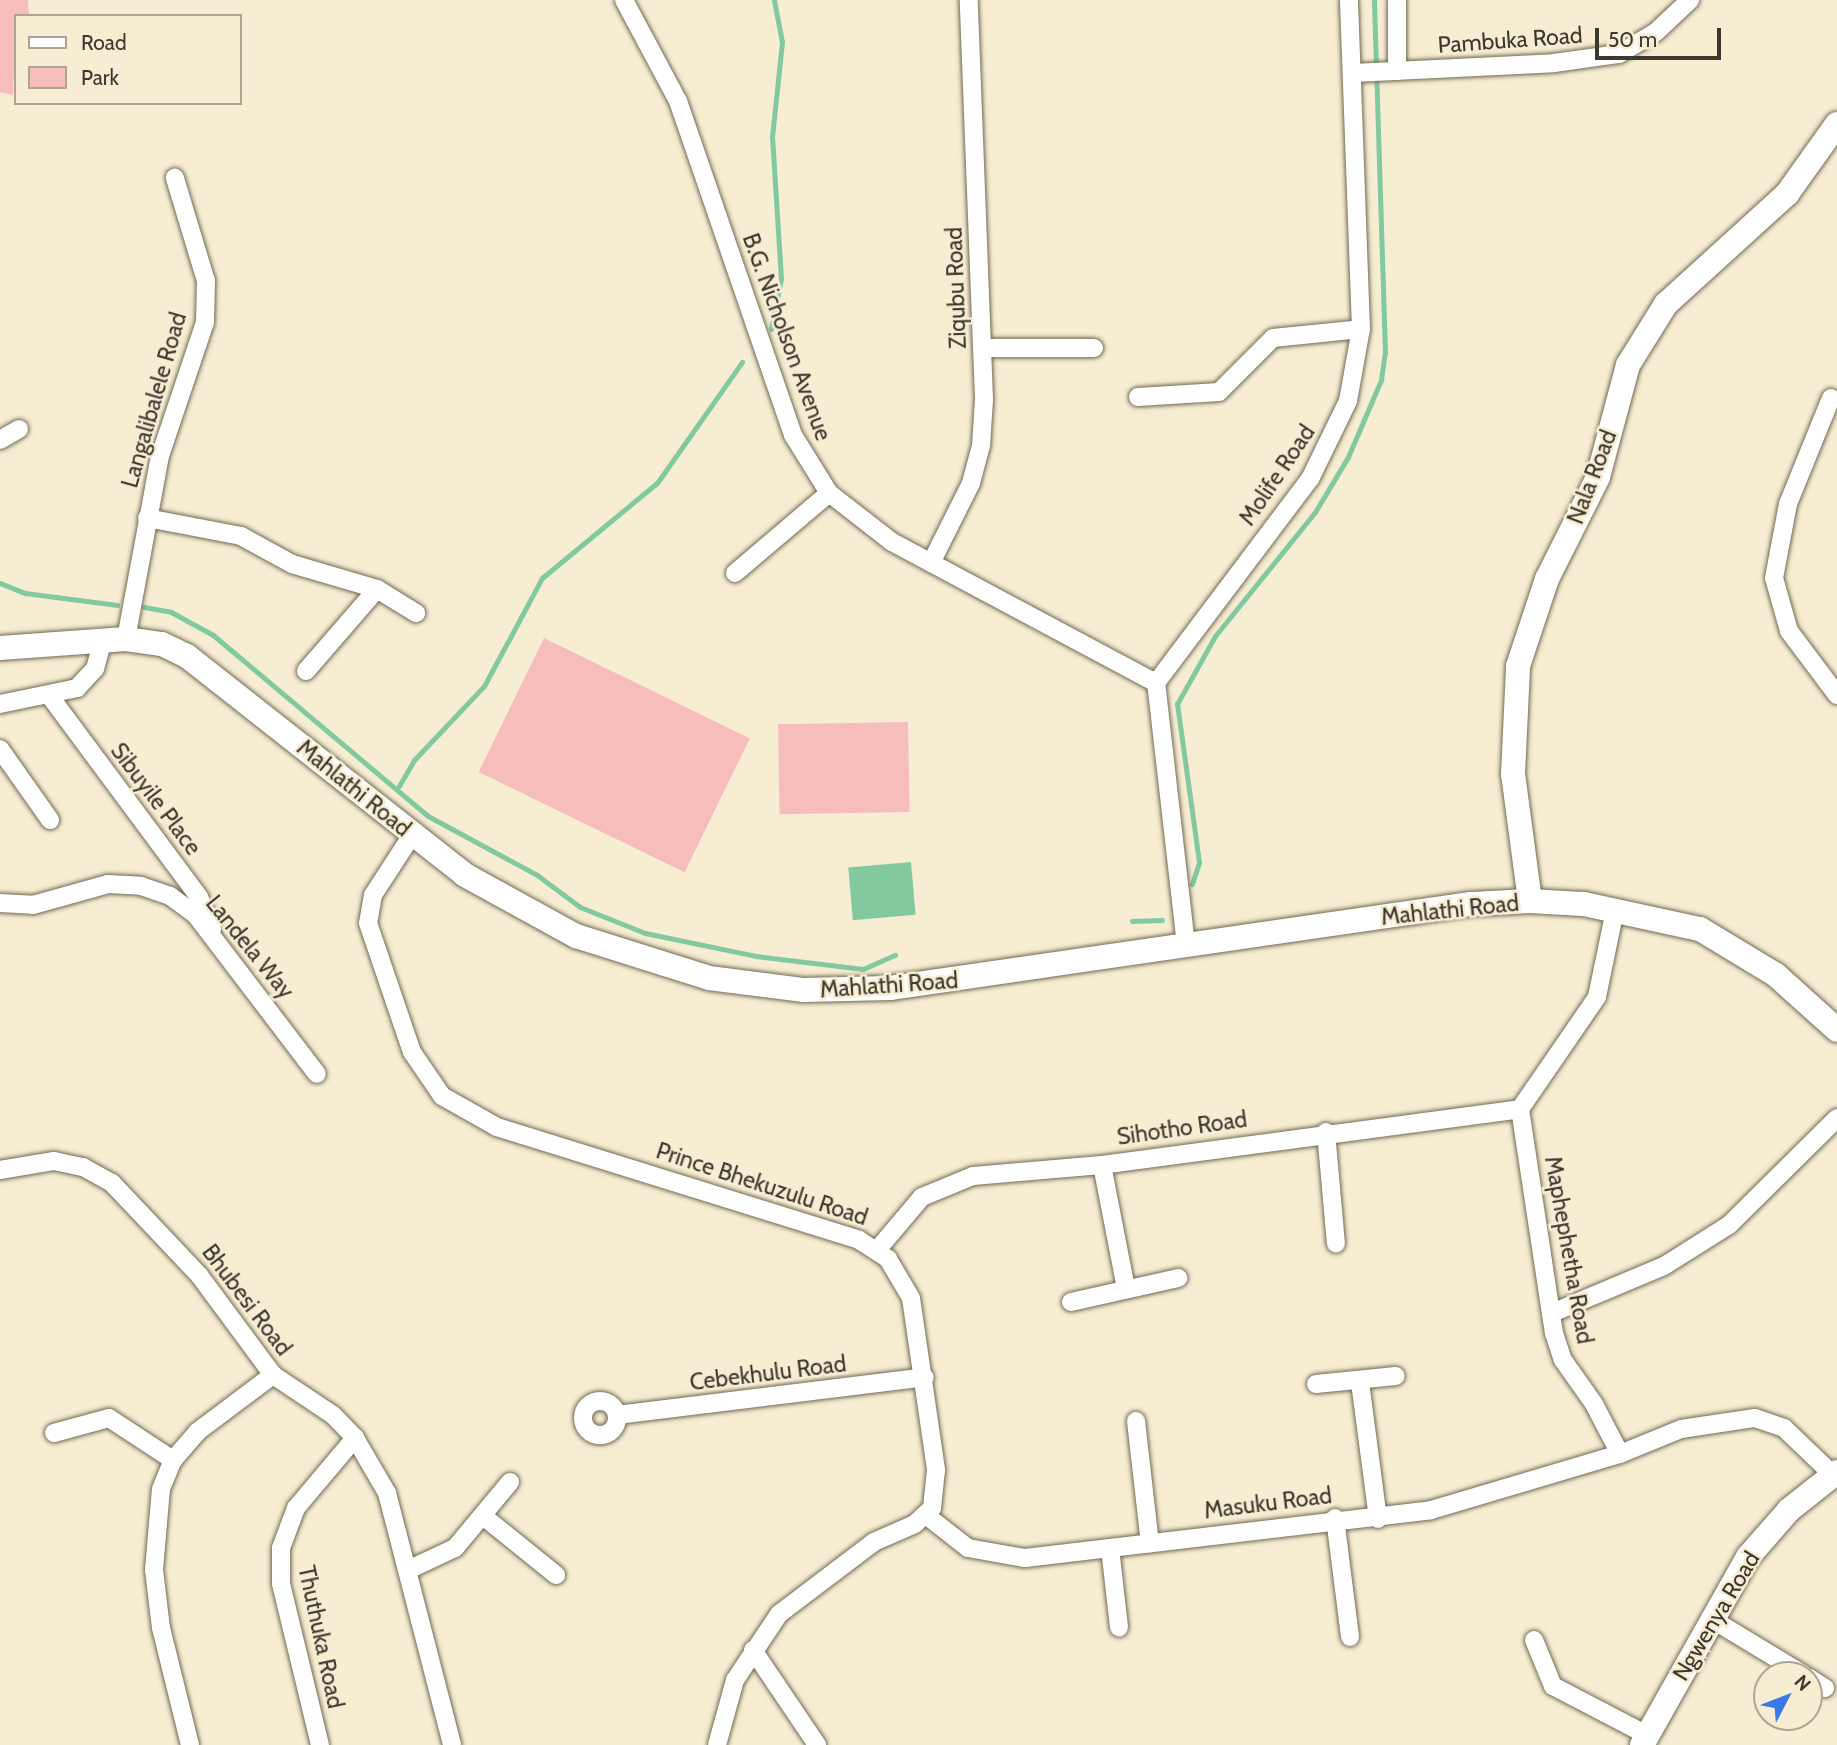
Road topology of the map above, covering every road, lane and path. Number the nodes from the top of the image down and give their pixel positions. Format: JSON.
{"nodes":[{"id":1,"x":624,"y":0,"type":"edge"},
{"id":2,"x":969,"y":0,"type":"edge"},
{"id":3,"x":1349,"y":0,"type":"edge"},
{"id":4,"x":1397,"y":0,"type":"edge"},
{"id":5,"x":1690,"y":0,"type":"edge"},
{"id":6,"x":1393,"y":71,"type":"junction"},
{"id":7,"x":1356,"y":73,"type":"junction"},
{"id":8,"x":1837,"y":124,"type":"edge"},
{"id":9,"x":175,"y":178,"type":"dead end"},
{"id":10,"x":1362,"y":329,"type":"junction"},
{"id":11,"x":982,"y":348,"type":"junction"},
{"id":12,"x":1094,"y":348,"type":"dead end"},
{"id":13,"x":1138,"y":397,"type":"dead end"},
{"id":14,"x":1831,"y":398,"type":"dead end"},
{"id":15,"x":19,"y":429,"type":"dead end"},
{"id":16,"x":0,"y":440,"type":"edge"},
{"id":17,"x":829,"y":493,"type":"junction"},
{"id":18,"x":147,"y":518,"type":"junction"},
{"id":19,"x":931,"y":563,"type":"junction"},
{"id":20,"x":735,"y":573,"type":"dead end"},
{"id":21,"x":377,"y":589,"type":"junction"},
{"id":22,"x":416,"y":613,"type":"dead end"},
{"id":23,"x":115,"y":639,"type":"junction"},
{"id":24,"x":0,"y":648,"type":"edge"},
{"id":25,"x":306,"y":671,"type":"dead end"},
{"id":26,"x":1156,"y":683,"type":"junction"},
{"id":27,"x":49,"y":695,"type":"junction"},
{"id":28,"x":1837,"y":695,"type":"edge"},
{"id":29,"x":0,"y":704,"type":"edge"},
{"id":30,"x":0,"y":749,"type":"edge"},
{"id":31,"x":50,"y":820,"type":"dead end"},
{"id":32,"x":412,"y":835,"type":"junction"},
{"id":33,"x":1530,"y":901,"type":"junction"},
{"id":34,"x":0,"y":903,"type":"edge"},
{"id":35,"x":1615,"y":910,"type":"junction"},
{"id":36,"x":214,"y":939,"type":"junction"},
{"id":37,"x":1185,"y":945,"type":"junction"},
{"id":38,"x":1837,"y":1030,"type":"edge"},
{"id":39,"x":317,"y":1074,"type":"dead end"},
{"id":40,"x":1520,"y":1109,"type":"junction"},
{"id":41,"x":1837,"y":1118,"type":"edge"},
{"id":42,"x":1326,"y":1132,"type":"junction"},
{"id":43,"x":1102,"y":1165,"type":"junction"},
{"id":44,"x":0,"y":1170,"type":"edge"},
{"id":45,"x":1336,"y":1244,"type":"dead end"},
{"id":46,"x":878,"y":1249,"type":"junction"},
{"id":47,"x":1178,"y":1278,"type":"dead end"},
{"id":48,"x":1126,"y":1288,"type":"junction"},
{"id":49,"x":1070,"y":1302,"type":"dead end"},
{"id":50,"x":1552,"y":1313,"type":"junction"},
{"id":51,"x":274,"y":1375,"type":"junction"},
{"id":52,"x":1396,"y":1376,"type":"dead end"},
{"id":53,"x":925,"y":1377,"type":"junction"},
{"id":54,"x":1360,"y":1382,"type":"junction"},
{"id":55,"x":1316,"y":1384,"type":"dead end"},
{"id":56,"x":617,"y":1415,"type":"dead end"},
{"id":57,"x":1136,"y":1421,"type":"dead end"},
{"id":58,"x":54,"y":1433,"type":"dead end"},
{"id":59,"x":355,"y":1438,"type":"junction"},
{"id":60,"x":1620,"y":1454,"type":"junction"},
{"id":61,"x":173,"y":1460,"type":"junction"},
{"id":62,"x":1835,"y":1474,"type":"edge"},
{"id":63,"x":509,"y":1482,"type":"dead end"},
{"id":64,"x":482,"y":1516,"type":"junction"},
{"id":65,"x":927,"y":1516,"type":"junction"},
{"id":66,"x":1335,"y":1518,"type":"junction"},
{"id":67,"x":1378,"y":1519,"type":"junction"},
{"id":68,"x":1150,"y":1543,"type":"junction"},
{"id":69,"x":1110,"y":1548,"type":"junction"},
{"id":70,"x":408,"y":1570,"type":"junction"},
{"id":71,"x":556,"y":1575,"type":"dead end"},
{"id":72,"x":1710,"y":1618,"type":"junction"},
{"id":73,"x":1119,"y":1627,"type":"dead end"},
{"id":74,"x":1350,"y":1637,"type":"dead end"},
{"id":75,"x":1534,"y":1640,"type":"dead end"},
{"id":76,"x":753,"y":1650,"type":"junction"},
{"id":77,"x":1781,"y":1661,"type":"edge"},
{"id":78,"x":1644,"y":1740,"type":"edge"},
{"id":79,"x":190,"y":1745,"type":"edge"},
{"id":80,"x":320,"y":1745,"type":"edge"},
{"id":81,"x":452,"y":1745,"type":"edge"},
{"id":82,"x":717,"y":1745,"type":"edge"},
{"id":83,"x":817,"y":1745,"type":"edge"}],
"edges":[{"from":1,"to":17,"type":"street","name":"B.G. Nicholson Avenue"},
{"from":2,"to":11,"type":"street","name":"Ziqubu Road"},
{"from":3,"to":7,"type":"street","name":"Molife Road"},
{"from":4,"to":6,"type":"street"},
{"from":5,"to":6,"type":"street","name":"Pambuka Road"},
{"from":6,"to":7,"type":"street","name":"Pambuka Road"},
{"from":7,"to":10,"type":"street","name":"Molife Road"},
{"from":8,"to":33,"type":"street","name":"Nala Road"},
{"from":9,"to":18,"type":"street","name":"Langalibalele Road"},
{"from":10,"to":13,"type":"street"},
{"from":10,"to":26,"type":"street","name":"Molife Road"},
{"from":11,"to":12,"type":"street"},
{"from":11,"to":19,"type":"street","name":"Ziqubu Road"},
{"from":14,"to":28,"type":"street"},
{"from":15,"to":16,"type":"street"},
{"from":17,"to":19,"type":"street","name":"B.G. Nicholson Avenue"},
{"from":17,"to":20,"type":"street"},
{"from":18,"to":21,"type":"street"},
{"from":18,"to":23,"type":"street","name":"Langalibalele Road"},
{"from":19,"to":26,"type":"street","name":"B.G. Nicholson Avenue"},
{"from":21,"to":22,"type":"street"},
{"from":21,"to":25,"type":"street"},
{"from":23,"to":24,"type":"street","name":"Mahlathi Road"},
{"from":23,"to":27,"type":"street","name":"Langalibalele Road"},
{"from":23,"to":32,"type":"street","name":"Mahlathi Road"},
{"from":26,"to":37,"type":"street"},
{"from":27,"to":29,"type":"street","name":"Langalibalele Road"},
{"from":27,"to":36,"type":"street","name":"Sibuyile Place"},
{"from":30,"to":31,"type":"street"},
{"from":32,"to":37,"type":"street","name":"Mahlathi Road"},
{"from":32,"to":46,"type":"street","name":"Prince Bhekuzulu Road"},
{"from":33,"to":35,"type":"street","name":"Mahlathi Road"},
{"from":33,"to":37,"type":"street","name":"Mahlathi Road"},
{"from":34,"to":36,"type":"street","name":"Landela Way"},
{"from":35,"to":38,"type":"street","name":"Mahlathi Road"},
{"from":35,"to":40,"type":"street"},
{"from":36,"to":39,"type":"street","name":"Landela Way"},
{"from":40,"to":42,"type":"street","name":"Sihotho Road"},
{"from":40,"to":50,"type":"street","name":"Maphephetha Road"},
{"from":41,"to":50,"type":"street"},
{"from":42,"to":43,"type":"street","name":"Sihotho Road"},
{"from":42,"to":45,"type":"street"},
{"from":43,"to":46,"type":"street","name":"Sihotho Road"},
{"from":43,"to":48,"type":"street"},
{"from":44,"to":51,"type":"street","name":"Bhubesi Road"},
{"from":46,"to":53,"type":"street","name":"Prince Bhekuzulu Road"},
{"from":47,"to":48,"type":"street"},
{"from":48,"to":49,"type":"street"},
{"from":50,"to":60,"type":"street","name":"Maphephetha Road"},
{"from":51,"to":59,"type":"street","name":"Bhubesi Road"},
{"from":51,"to":61,"type":"street"},
{"from":52,"to":54,"type":"street"},
{"from":53,"to":56,"type":"street","name":"Cebekhulu Road"},
{"from":53,"to":65,"type":"street","name":"Prince Bhekuzulu Road"},
{"from":54,"to":55,"type":"street"},
{"from":54,"to":67,"type":"street"},
{"from":57,"to":68,"type":"street"},
{"from":58,"to":61,"type":"street"},
{"from":59,"to":70,"type":"street","name":"Bhubesi Road"},
{"from":59,"to":80,"type":"street","name":"Thuthuka Road"},
{"from":60,"to":62,"type":"street"},
{"from":60,"to":67,"type":"street","name":"Masuku Road"},
{"from":61,"to":79,"type":"street"},
{"from":62,"to":72,"type":"street","name":"Ngwenya Road"},
{"from":63,"to":64,"type":"street"},
{"from":64,"to":70,"type":"street"},
{"from":64,"to":71,"type":"street"},
{"from":65,"to":69,"type":"street","name":"Masuku Road"},
{"from":65,"to":76,"type":"street"},
{"from":66,"to":67,"type":"street","name":"Masuku Road"},
{"from":66,"to":68,"type":"street","name":"Masuku Road"},
{"from":66,"to":74,"type":"street"},
{"from":68,"to":69,"type":"street","name":"Masuku Road"},
{"from":69,"to":73,"type":"street"},
{"from":70,"to":81,"type":"street","name":"Bhubesi Road"},
{"from":72,"to":77,"type":"street"},
{"from":72,"to":78,"type":"street","name":"Ngwenya Road"},
{"from":75,"to":78,"type":"street"},
{"from":76,"to":82,"type":"street"},
{"from":76,"to":83,"type":"street"}]}
